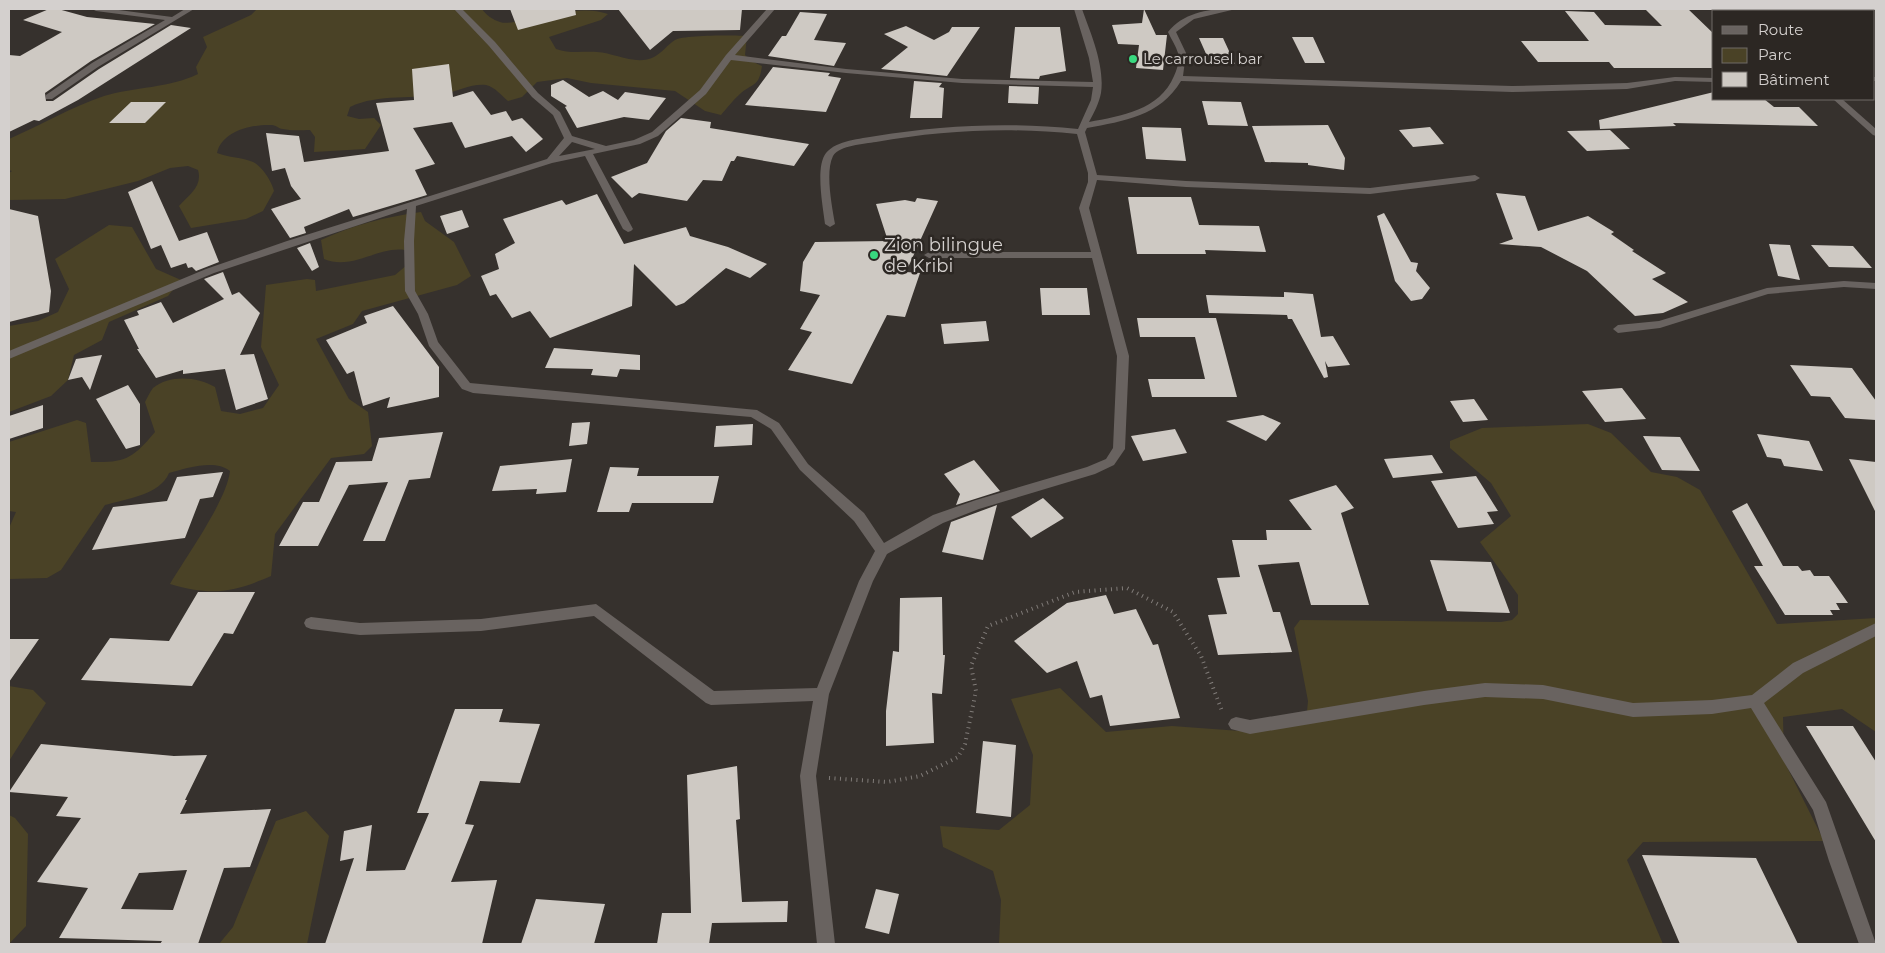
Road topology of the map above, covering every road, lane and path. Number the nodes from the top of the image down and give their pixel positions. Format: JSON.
{"nodes":[{"id":1,"x":96,"y":9,"type":"edge"},
{"id":2,"x":190,"y":9,"type":"edge"},
{"id":3,"x":458,"y":9,"type":"edge"},
{"id":4,"x":771,"y":9,"type":"edge"},
{"id":5,"x":1078,"y":9,"type":"edge"},
{"id":6,"x":1232,"y":9,"type":"edge"},
{"id":7,"x":172,"y":19,"type":"junction"},
{"id":8,"x":729,"y":57,"type":"junction"},
{"id":9,"x":1179,"y":78,"type":"junction"},
{"id":10,"x":1712,"y":80,"type":"edge"},
{"id":11,"x":1097,"y":85,"type":"junction"},
{"id":12,"x":49,"y":97,"type":"dead end"},
{"id":13,"x":1838,"y":100,"type":"edge"},
{"id":14,"x":1083,"y":129,"type":"junction"},
{"id":15,"x":1876,"y":133,"type":"edge"},
{"id":16,"x":568,"y":138,"type":"junction"},
{"id":17,"x":608,"y":150,"type":"junction"},
{"id":18,"x":588,"y":153,"type":"junction"},
{"id":19,"x":550,"y":161,"type":"junction"},
{"id":20,"x":1093,"y":177,"type":"junction"},
{"id":21,"x":1475,"y":178,"type":"dead end"},
{"id":22,"x":412,"y":207,"type":"junction"},
{"id":23,"x":830,"y":224,"type":"dead end"},
{"id":24,"x":628,"y":229,"type":"dead end"},
{"id":25,"x":929,"y":255,"type":"dead end"},
{"id":26,"x":1097,"y":255,"type":"junction"},
{"id":27,"x":1876,"y":286,"type":"edge"},
{"id":28,"x":1618,"y":329,"type":"dead end"},
{"id":29,"x":9,"y":356,"type":"edge"},
{"id":30,"x":882,"y":550,"type":"junction"},
{"id":31,"x":311,"y":623,"type":"dead end"},
{"id":32,"x":1876,"y":629,"type":"edge"},
{"id":33,"x":822,"y":694,"type":"junction"},
{"id":34,"x":1755,"y":701,"type":"junction"},
{"id":35,"x":1236,"y":724,"type":"joint"},
{"id":36,"x":808,"y":776,"type":"junction"},
{"id":37,"x":826,"y":944,"type":"edge"},
{"id":38,"x":1868,"y":944,"type":"edge"}],
"edges":[{"from":1,"to":7,"type":"street"},
{"from":2,"to":7,"type":"street"},
{"from":3,"to":16,"type":"street"},
{"from":4,"to":8,"type":"street"},
{"from":5,"to":11,"type":"street"},
{"from":6,"to":9,"type":"street"},
{"from":7,"to":12,"type":"street"},
{"from":8,"to":11,"type":"street"},
{"from":8,"to":17,"type":"street"},
{"from":9,"to":10,"type":"street"},
{"from":9,"to":14,"type":"street"},
{"from":11,"to":14,"type":"street"},
{"from":13,"to":15,"type":"street"},
{"from":14,"to":20,"type":"street"},
{"from":14,"to":23,"type":"street"},
{"from":16,"to":17,"type":"street"},
{"from":16,"to":19,"type":"street"},
{"from":17,"to":18,"type":"street"},
{"from":18,"to":19,"type":"street"},
{"from":18,"to":24,"type":"street"},
{"from":19,"to":22,"type":"street"},
{"from":20,"to":21,"type":"street"},
{"from":20,"to":26,"type":"street"},
{"from":22,"to":29,"type":"street"},
{"from":22,"to":30,"type":"street"},
{"from":25,"to":26,"type":"street"},
{"from":26,"to":30,"type":"street"},
{"from":27,"to":28,"type":"street"},
{"from":30,"to":33,"type":"street"},
{"from":31,"to":33,"type":"street"},
{"from":32,"to":34,"type":"street"},
{"from":33,"to":36,"type":"street"},
{"from":34,"to":35,"type":"street"},
{"from":34,"to":38,"type":"street"},
{"from":35,"to":36,"type":"path"},
{"from":36,"to":37,"type":"street"}]}
